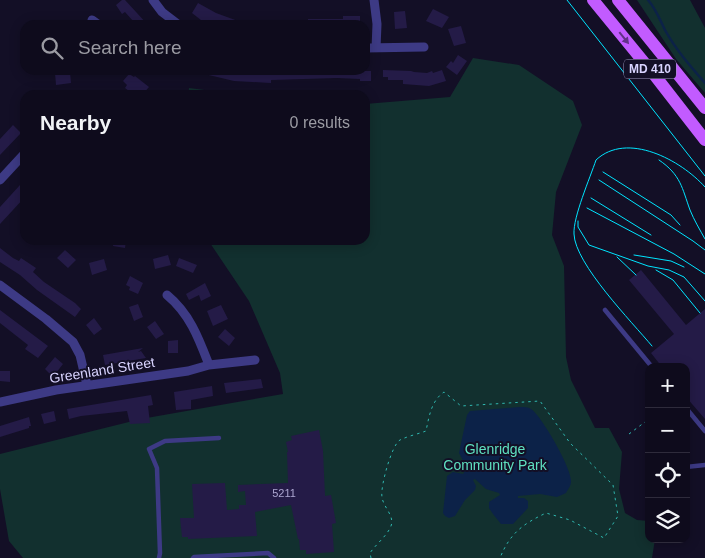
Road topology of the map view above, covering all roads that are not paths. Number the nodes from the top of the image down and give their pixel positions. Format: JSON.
{"nodes":[{"id":1,"x":153,"y":0,"type":"edge"},
{"id":2,"x":374,"y":0,"type":"edge"},
{"id":3,"x":593,"y":0,"type":"edge"},
{"id":4,"x":618,"y":0,"type":"edge"},
{"id":5,"x":170,"y":20,"type":"edge"},
{"id":6,"x":424,"y":47,"type":"dead end"},
{"id":7,"x":370,"y":48,"type":"edge"},
{"id":8,"x":376,"y":48,"type":"junction"},
{"id":9,"x":705,"y":108,"type":"edge"},
{"id":10,"x":705,"y":140,"type":"edge"},
{"id":11,"x":20,"y":158,"type":"edge"},
{"id":12,"x":0,"y":180,"type":"edge"},
{"id":13,"x":0,"y":285,"type":"edge"},
{"id":14,"x":168,"y":295,"type":"dead end"},
{"id":15,"x":605,"y":310,"type":"dead end"},
{"id":16,"x":255,"y":360,"type":"dead end"},
{"id":17,"x":649,"y":363,"type":"edge"},
{"id":18,"x":209,"y":366,"type":"junction"},
{"id":19,"x":86,"y":385,"type":"junction"},
{"id":20,"x":0,"y":402,"type":"edge"},
{"id":21,"x":690,"y":413,"type":"edge"},
{"id":22,"x":705,"y":431,"type":"edge"},
{"id":23,"x":219,"y":438,"type":"dead end"},
{"id":24,"x":705,"y":465,"type":"edge"},
{"id":25,"x":690,"y":467,"type":"edge"},
{"id":26,"x":159,"y":558,"type":"edge"},
{"id":27,"x":192,"y":558,"type":"edge"},
{"id":28,"x":274,"y":558,"type":"edge"}],
"edges":[{"from":1,"to":5,"type":"street"},
{"from":2,"to":8,"type":"street"},
{"from":3,"to":10,"type":"main road","number":"MD 410","one_way":true},
{"from":4,"to":9,"type":"main road","number":"MD 410"},
{"from":6,"to":8,"type":"street"},
{"from":7,"to":8,"type":"street"},
{"from":11,"to":12,"type":"street"},
{"from":13,"to":19,"type":"street"},
{"from":14,"to":18,"type":"street"},
{"from":15,"to":17,"type":"lane"},
{"from":16,"to":18,"type":"street","name":"Greenland Street"},
{"from":18,"to":19,"type":"street","name":"Greenland Street"},
{"from":19,"to":20,"type":"street","name":"Greenland Street"},
{"from":21,"to":22,"type":"lane"},
{"from":23,"to":26,"type":"lane"},
{"from":24,"to":25,"type":"lane"},
{"from":27,"to":28,"type":"lane"}]}
